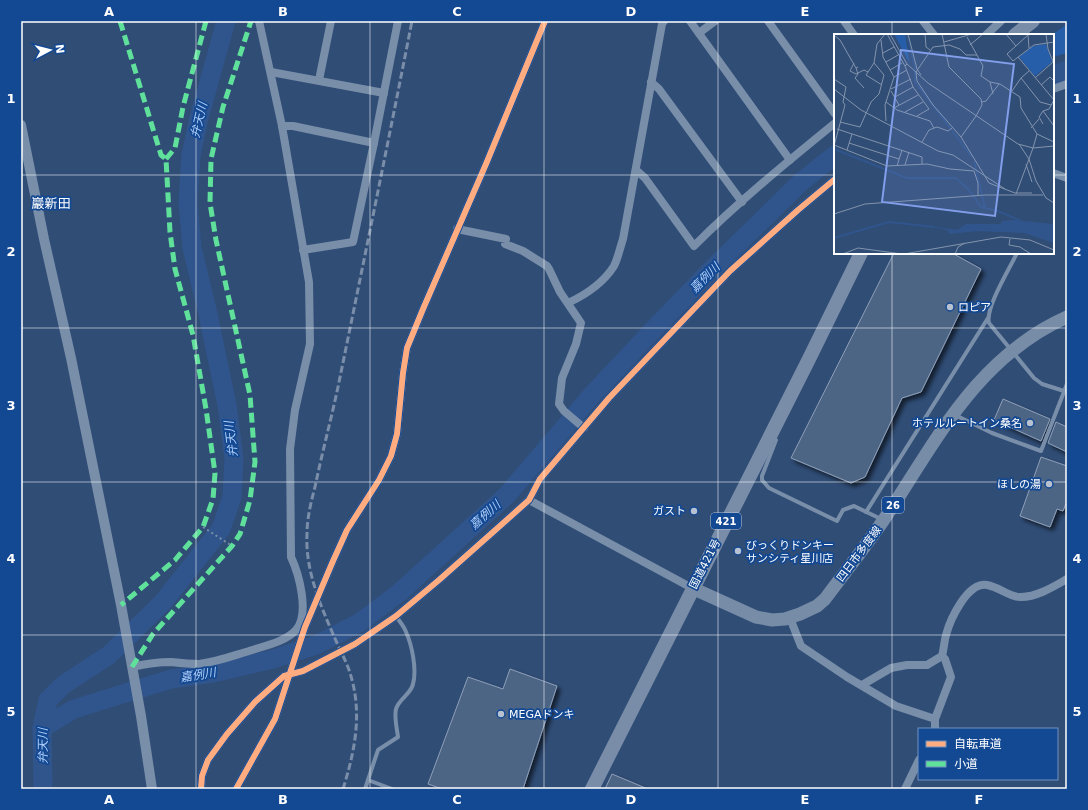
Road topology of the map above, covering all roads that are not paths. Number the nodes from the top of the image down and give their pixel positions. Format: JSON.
{"nodes":[{"id":1,"x":259,"y":21,"type":"edge"},
{"id":2,"x":331,"y":21,"type":"edge"},
{"id":3,"x":398,"y":21,"type":"edge"},
{"id":4,"x":545,"y":21,"type":"edge"},
{"id":5,"x":664,"y":21,"type":"edge"},
{"id":6,"x":690,"y":21,"type":"edge"},
{"id":7,"x":715,"y":21,"type":"edge"},
{"id":8,"x":768,"y":21,"type":"edge"},
{"id":9,"x":844,"y":21,"type":"edge"},
{"id":10,"x":923,"y":21,"type":"edge"},
{"id":11,"x":1001,"y":21,"type":"edge"},
{"id":12,"x":1033,"y":21,"type":"edge"},
{"id":13,"x":699,"y":33,"type":"junction"},
{"id":14,"x":853,"y":34,"type":"edge"},
{"id":15,"x":933,"y":34,"type":"edge"},
{"id":16,"x":987,"y":34,"type":"edge"},
{"id":17,"x":1016,"y":34,"type":"edge"},
{"id":18,"x":271,"y":72,"type":"junction"},
{"id":19,"x":319,"y":80,"type":"junction"},
{"id":20,"x":651,"y":82,"type":"junction"},
{"id":21,"x":1067,"y":84,"type":"edge"},
{"id":22,"x":1054,"y":89,"type":"edge"},
{"id":23,"x":384,"y":93,"type":"junction"},
{"id":24,"x":834,"y":113,"type":"edge"},
{"id":25,"x":834,"y":124,"type":"edge"},
{"id":26,"x":21,"y":126,"type":"edge"},
{"id":27,"x":282,"y":126,"type":"junction"},
{"id":28,"x":374,"y":142,"type":"junction"},
{"id":29,"x":790,"y":160,"type":"junction"},
{"id":30,"x":636,"y":170,"type":"junction"},
{"id":31,"x":1054,"y":175,"type":"edge"},
{"id":32,"x":1067,"y":178,"type":"edge"},
{"id":33,"x":834,"y":180,"type":"edge"},
{"id":34,"x":742,"y":202,"type":"junction"},
{"id":35,"x":457,"y":229,"type":"junction"},
{"id":36,"x":303,"y":250,"type":"junction"},
{"id":37,"x":861,"y":254,"type":"edge"},
{"id":38,"x":1017,"y":254,"type":"edge"},
{"id":39,"x":568,"y":303,"type":"junction"},
{"id":40,"x":1067,"y":317,"type":"edge"},
{"id":41,"x":988,"y":318,"type":"junction"},
{"id":42,"x":1012,"y":350,"type":"junction"},
{"id":43,"x":1067,"y":384,"type":"edge"},
{"id":44,"x":1064,"y":391,"type":"junction"},
{"id":45,"x":953,"y":414,"type":"junction"},
{"id":46,"x":582,"y":426,"type":"junction"},
{"id":47,"x":770,"y":434,"type":"junction"},
{"id":48,"x":529,"y":500,"type":"junction"},
{"id":49,"x":866,"y":512,"type":"junction"},
{"id":50,"x":884,"y":520,"type":"junction"},
{"id":51,"x":1067,"y":579,"type":"edge"},
{"id":52,"x":692,"y":588,"type":"junction"},
{"id":53,"x":396,"y":616,"type":"junction"},
{"id":54,"x":790,"y":618,"type":"junction"},
{"id":55,"x":302,"y":626,"type":"junction"},
{"id":56,"x":942,"y":656,"type":"junction"},
{"id":57,"x":131,"y":662,"type":"junction"},
{"id":58,"x":291,"y":671,"type":"junction"},
{"id":59,"x":862,"y":685,"type":"junction"},
{"id":60,"x":935,"y":719,"type":"junction"},
{"id":61,"x":935,"y":728,"type":"edge"},
{"id":62,"x":918,"y":762,"type":"edge"},
{"id":63,"x":368,"y":780,"type":"junction"},
{"id":64,"x":152,"y":789,"type":"edge"},
{"id":65,"x":201,"y":789,"type":"edge"},
{"id":66,"x":236,"y":789,"type":"edge"},
{"id":67,"x":365,"y":789,"type":"edge"},
{"id":68,"x":392,"y":789,"type":"edge"},
{"id":69,"x":592,"y":789,"type":"edge"},
{"id":70,"x":905,"y":789,"type":"edge"}],
"edges":[{"from":1,"to":18,"type":"street"},
{"from":2,"to":19,"type":"street"},
{"from":3,"to":23,"type":"street"},
{"from":4,"to":35,"type":"street"},
{"from":5,"to":20,"type":"street"},
{"from":6,"to":13,"type":"street"},
{"from":7,"to":13,"type":"street"},
{"from":8,"to":24,"type":"street"},
{"from":9,"to":14,"type":"street"},
{"from":10,"to":15,"type":"street"},
{"from":11,"to":16,"type":"street"},
{"from":12,"to":17,"type":"highway"},
{"from":13,"to":29,"type":"street"},
{"from":18,"to":19,"type":"street"},
{"from":18,"to":27,"type":"street"},
{"from":19,"to":23,"type":"street"},
{"from":20,"to":30,"type":"street"},
{"from":20,"to":34,"type":"street"},
{"from":21,"to":22,"type":"street"},
{"from":23,"to":28,"type":"street"},
{"from":25,"to":29,"type":"street"},
{"from":26,"to":57,"type":"street"},
{"from":27,"to":28,"type":"street"},
{"from":27,"to":36,"type":"street"},
{"from":28,"to":36,"type":"street"},
{"from":29,"to":34,"type":"street"},
{"from":30,"to":34,"type":"street"},
{"from":30,"to":39,"type":"street"},
{"from":31,"to":32,"type":"street"},
{"from":33,"to":46,"type":"street"},
{"from":35,"to":39,"type":"street"},
{"from":35,"to":55,"type":"street"},
{"from":36,"to":55,"type":"street"},
{"from":37,"to":47,"type":"highway","name":"国道421号","number":"421"},
{"from":38,"to":41,"type":"lane"},
{"from":39,"to":46,"type":"street"},
{"from":40,"to":42,"type":"main road","name":"四日市多度線","number":"26"},
{"from":41,"to":42,"type":"lane"},
{"from":41,"to":49,"type":"lane"},
{"from":42,"to":44,"type":"lane"},
{"from":42,"to":45,"type":"main road","name":"四日市多度線","number":"26"},
{"from":43,"to":44,"type":"lane"},
{"from":44,"to":45,"type":"lane"},
{"from":45,"to":50,"type":"main road","name":"四日市多度線","number":"26"},
{"from":46,"to":48,"type":"street"},
{"from":47,"to":49,"type":"lane"},
{"from":47,"to":52,"type":"highway","name":"国道421号","number":"421"},
{"from":48,"to":52,"type":"street"},
{"from":48,"to":53,"type":"street"},
{"from":49,"to":50,"type":"lane"},
{"from":50,"to":54,"type":"main road","name":"四日市多度線","number":"26"},
{"from":51,"to":56,"type":"street"},
{"from":52,"to":54,"type":"main road","name":"四日市多度線","number":"26"},
{"from":52,"to":69,"type":"highway","name":"国道421号","number":"421"},
{"from":53,"to":58,"type":"street"},
{"from":53,"to":63,"type":"lane"},
{"from":54,"to":59,"type":"street"},
{"from":55,"to":57,"type":"street"},
{"from":55,"to":58,"type":"street"},
{"from":56,"to":59,"type":"street"},
{"from":56,"to":60,"type":"street"},
{"from":57,"to":64,"type":"street"},
{"from":58,"to":65,"type":"street"},
{"from":58,"to":66,"type":"street"},
{"from":59,"to":60,"type":"street"},
{"from":60,"to":61,"type":"street"},
{"from":62,"to":70,"type":"street"},
{"from":63,"to":67,"type":"lane"},
{"from":63,"to":68,"type":"lane"}]}
